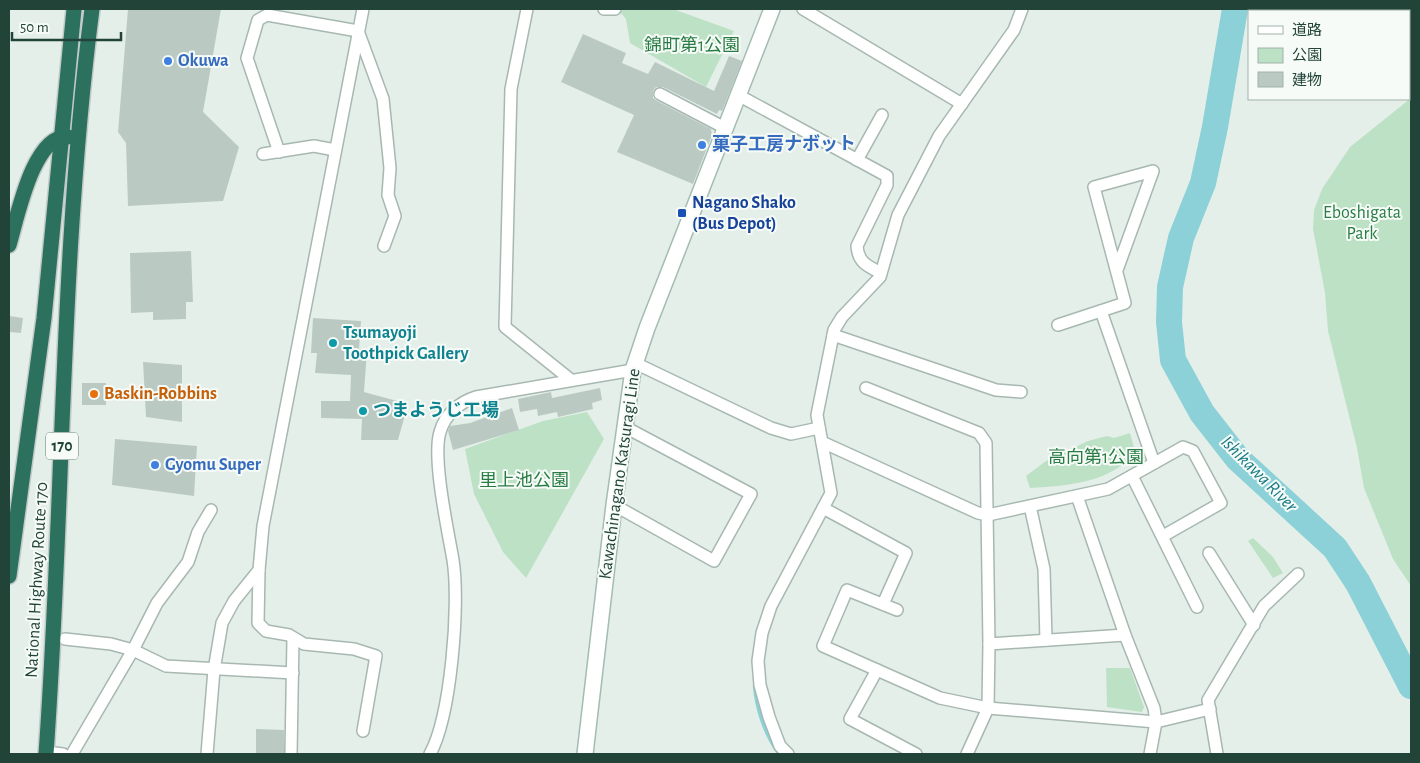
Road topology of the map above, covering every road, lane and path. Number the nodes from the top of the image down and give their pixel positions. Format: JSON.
{"nodes":[{"id":1,"x":74,"y":9,"type":"edge"},
{"id":2,"x":92,"y":9,"type":"edge"},
{"id":3,"x":363,"y":9,"type":"edge"},
{"id":4,"x":604,"y":9,"type":"edge"},
{"id":5,"x":615,"y":9,"type":"edge"},
{"id":6,"x":772,"y":9,"type":"edge"},
{"id":7,"x":803,"y":9,"type":"edge"},
{"id":8,"x":1022,"y":9,"type":"edge"},
{"id":9,"x":523,"y":10,"type":"edge"},
{"id":10,"x":358,"y":31,"type":"junction"},
{"id":11,"x":660,"y":94,"type":"dead end"},
{"id":12,"x":738,"y":95,"type":"junction"},
{"id":13,"x":962,"y":104,"type":"junction"},
{"id":14,"x":882,"y":116,"type":"dead end"},
{"id":15,"x":725,"y":128,"type":"junction"},
{"id":16,"x":60,"y":137,"type":"junction"},
{"id":17,"x":79,"y":138,"type":"junction"},
{"id":18,"x":335,"y":150,"type":"junction"},
{"id":19,"x":279,"y":152,"type":"junction"},
{"id":20,"x":263,"y":154,"type":"dead end"},
{"id":21,"x":857,"y":160,"type":"junction"},
{"id":22,"x":9,"y":245,"type":"edge"},
{"id":23,"x":384,"y":246,"type":"dead end"},
{"id":24,"x":1117,"y":270,"type":"junction"},
{"id":25,"x":881,"y":272,"type":"junction"},
{"id":26,"x":1101,"y":311,"type":"junction"},
{"id":27,"x":1058,"y":325,"type":"dead end"},
{"id":28,"x":833,"y":335,"type":"junction"},
{"id":29,"x":634,"y":367,"type":"junction"},
{"id":30,"x":571,"y":380,"type":"junction"},
{"id":31,"x":866,"y":388,"type":"dead end"},
{"id":32,"x":1021,"y":392,"type":"dead end"},
{"id":33,"x":625,"y":427,"type":"junction"},
{"id":34,"x":819,"y":428,"type":"junction"},
{"id":35,"x":822,"y":442,"type":"junction"},
{"id":36,"x":1154,"y":463,"type":"junction"},
{"id":37,"x":1132,"y":476,"type":"junction"},
{"id":38,"x":1077,"y":496,"type":"junction"},
{"id":39,"x":614,"y":505,"type":"junction"},
{"id":40,"x":1030,"y":506,"type":"junction"},
{"id":41,"x":823,"y":508,"type":"junction"},
{"id":42,"x":211,"y":510,"type":"dead end"},
{"id":43,"x":988,"y":515,"type":"junction"},
{"id":44,"x":1164,"y":536,"type":"junction"},
{"id":45,"x":1209,"y":553,"type":"dead end"},
{"id":46,"x":259,"y":570,"type":"junction"},
{"id":47,"x":1298,"y":574,"type":"dead end"},
{"id":48,"x":9,"y":576,"type":"edge"},
{"id":49,"x":883,"y":604,"type":"junction"},
{"id":50,"x":1197,"y":607,"type":"dead end"},
{"id":51,"x":897,"y":610,"type":"dead end"},
{"id":52,"x":1254,"y":625,"type":"junction"},
{"id":53,"x":1125,"y":635,"type":"junction"},
{"id":54,"x":293,"y":638,"type":"junction"},
{"id":55,"x":65,"y":639,"type":"dead end"},
{"id":56,"x":1046,"y":640,"type":"junction"},
{"id":57,"x":990,"y":644,"type":"junction"},
{"id":58,"x":133,"y":650,"type":"junction"},
{"id":59,"x":214,"y":670,"type":"junction"},
{"id":60,"x":878,"y":670,"type":"junction"},
{"id":61,"x":293,"y":673,"type":"junction"},
{"id":62,"x":988,"y":708,"type":"junction"},
{"id":63,"x":1210,"y":710,"type":"junction"},
{"id":64,"x":1156,"y":722,"type":"junction"},
{"id":65,"x":363,"y":731,"type":"dead end"},
{"id":66,"x":46,"y":753,"type":"edge"},
{"id":67,"x":63,"y":754,"type":"edge"},
{"id":68,"x":72,"y":754,"type":"edge"},
{"id":69,"x":207,"y":754,"type":"edge"},
{"id":70,"x":291,"y":754,"type":"edge"},
{"id":71,"x":430,"y":754,"type":"edge"},
{"id":72,"x":585,"y":754,"type":"edge"},
{"id":73,"x":788,"y":754,"type":"edge"},
{"id":74,"x":916,"y":754,"type":"edge"},
{"id":75,"x":968,"y":754,"type":"edge"},
{"id":76,"x":1150,"y":754,"type":"edge"},
{"id":77,"x":1217,"y":754,"type":"edge"}],
"edges":[{"from":1,"to":16,"type":"highway","name":"National Highway Route 170","number":"170"},
{"from":2,"to":17,"type":"highway","name":"National Highway Route 170","number":"170"},
{"from":3,"to":10,"type":"street"},
{"from":4,"to":5,"type":"street"},
{"from":6,"to":12,"type":"main road","name":"Kawachinagano Katsuragi Line"},
{"from":7,"to":13,"type":"street"},
{"from":8,"to":13,"type":"street"},
{"from":9,"to":30,"type":"street"},
{"from":10,"to":18,"type":"street"},
{"from":10,"to":19,"type":"street"},
{"from":10,"to":23,"type":"street"},
{"from":11,"to":15,"type":"street"},
{"from":12,"to":15,"type":"main road","name":"Kawachinagano Katsuragi Line"},
{"from":12,"to":21,"type":"street"},
{"from":13,"to":25,"type":"street"},
{"from":14,"to":21,"type":"street"},
{"from":15,"to":29,"type":"main road","name":"Kawachinagano Katsuragi Line"},
{"from":16,"to":17,"type":"highway"},
{"from":16,"to":22,"type":"highway"},
{"from":16,"to":48,"type":"highway","name":"National Highway Route 170","number":"170"},
{"from":17,"to":66,"type":"highway","name":"National Highway Route 170","number":"170"},
{"from":18,"to":19,"type":"street"},
{"from":18,"to":46,"type":"street"},
{"from":19,"to":20,"type":"street"},
{"from":21,"to":25,"type":"street"},
{"from":24,"to":24,"type":"street"},
{"from":24,"to":26,"type":"street"},
{"from":25,"to":28,"type":"street"},
{"from":26,"to":27,"type":"street"},
{"from":26,"to":36,"type":"street"},
{"from":28,"to":32,"type":"street"},
{"from":28,"to":34,"type":"street"},
{"from":29,"to":30,"type":"street"},
{"from":29,"to":33,"type":"main road","name":"Kawachinagano Katsuragi Line"},
{"from":29,"to":34,"type":"street"},
{"from":30,"to":71,"type":"street"},
{"from":31,"to":43,"type":"street"},
{"from":33,"to":39,"type":"main road","name":"Kawachinagano Katsuragi Line"},
{"from":33,"to":39,"type":"street"},
{"from":34,"to":35,"type":"street"},
{"from":35,"to":41,"type":"street"},
{"from":35,"to":43,"type":"street"},
{"from":36,"to":37,"type":"street"},
{"from":36,"to":44,"type":"street"},
{"from":37,"to":38,"type":"street"},
{"from":37,"to":44,"type":"street"},
{"from":38,"to":40,"type":"street"},
{"from":38,"to":53,"type":"street"},
{"from":39,"to":72,"type":"main road","name":"Kawachinagano Katsuragi Line"},
{"from":40,"to":43,"type":"street"},
{"from":40,"to":56,"type":"street"},
{"from":41,"to":49,"type":"street"},
{"from":41,"to":73,"type":"street"},
{"from":42,"to":58,"type":"street"},
{"from":43,"to":57,"type":"street"},
{"from":44,"to":50,"type":"street"},
{"from":45,"to":52,"type":"street"},
{"from":46,"to":54,"type":"street"},
{"from":46,"to":59,"type":"street"},
{"from":47,"to":52,"type":"street"},
{"from":49,"to":51,"type":"street"},
{"from":49,"to":60,"type":"street"},
{"from":52,"to":63,"type":"street"},
{"from":53,"to":56,"type":"street"},
{"from":53,"to":64,"type":"street"},
{"from":54,"to":61,"type":"street"},
{"from":54,"to":65,"type":"street"},
{"from":55,"to":58,"type":"street"},
{"from":56,"to":57,"type":"street"},
{"from":57,"to":62,"type":"street"},
{"from":58,"to":59,"type":"street"},
{"from":58,"to":68,"type":"street"},
{"from":59,"to":61,"type":"street"},
{"from":59,"to":69,"type":"street"},
{"from":60,"to":62,"type":"street"},
{"from":60,"to":74,"type":"street"},
{"from":61,"to":70,"type":"street"},
{"from":62,"to":64,"type":"street"},
{"from":62,"to":75,"type":"street"},
{"from":63,"to":64,"type":"street"},
{"from":63,"to":77,"type":"street"},
{"from":64,"to":76,"type":"street"},
{"from":66,"to":67,"type":"street"}]}
